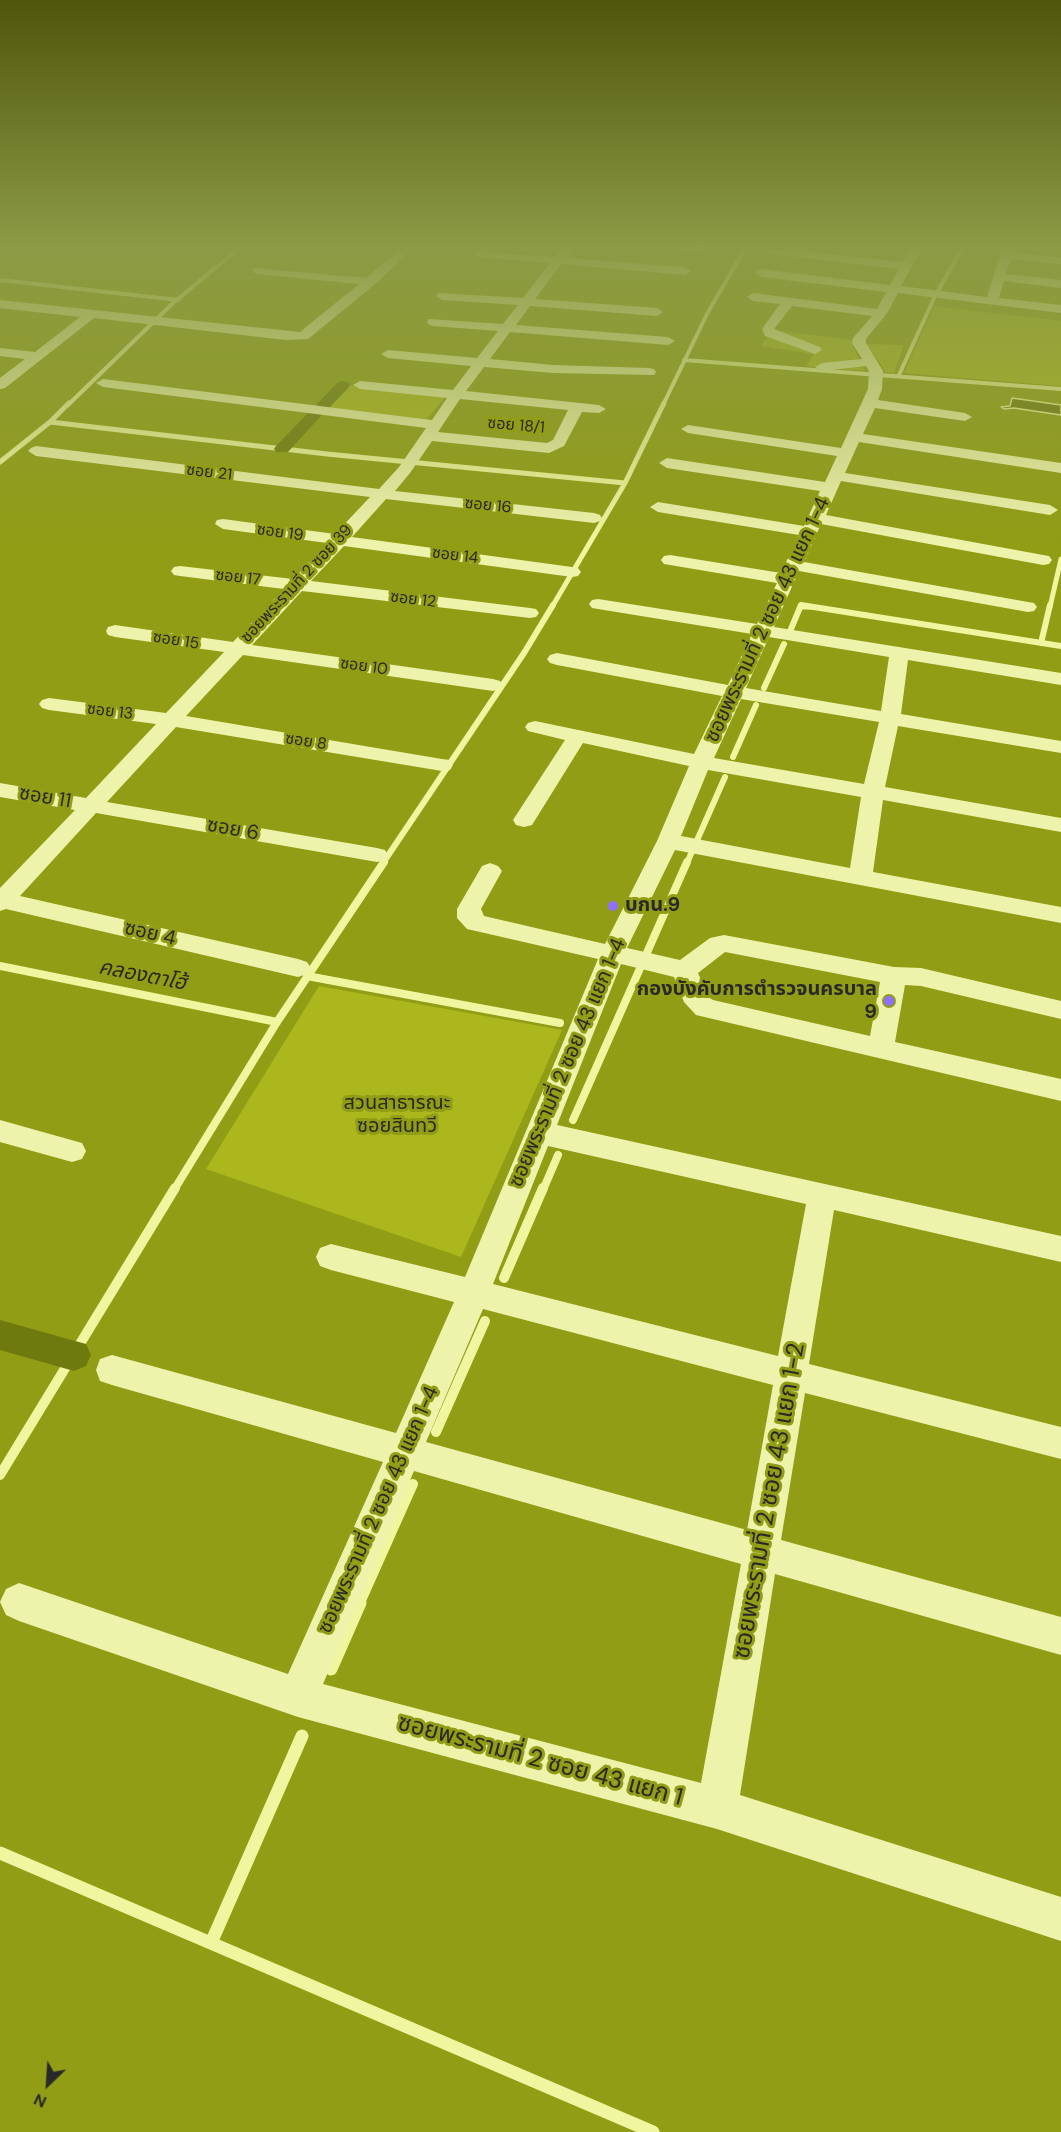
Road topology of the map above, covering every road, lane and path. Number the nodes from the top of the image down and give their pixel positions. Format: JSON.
{"nodes":[{"id":1,"x":51,"y":344,"type":"edge"},
{"id":2,"x":494,"y":344,"type":"edge"},
{"id":3,"x":800,"y":344,"type":"edge"},
{"id":4,"x":860,"y":344,"type":"edge"},
{"id":5,"x":815,"y":350,"type":"dead end"},
{"id":6,"x":0,"y":352,"type":"edge"},
{"id":7,"x":388,"y":354,"type":"dead end"},
{"id":8,"x":36,"y":356,"type":"junction"},
{"id":9,"x":480,"y":362,"type":"junction"},
{"id":10,"x":822,"y":367,"type":"dead end"},
{"id":11,"x":649,"y":372,"type":"dead end"},
{"id":12,"x":873,"y":379,"type":"junction"},
{"id":13,"x":103,"y":383,"type":"dead end"},
{"id":14,"x":0,"y":385,"type":"edge"},
{"id":15,"x":360,"y":385,"type":"dead end"},
{"id":16,"x":456,"y":395,"type":"junction"},
{"id":17,"x":577,"y":407,"type":"junction"},
{"id":18,"x":599,"y":409,"type":"dead end"},
{"id":19,"x":965,"y":417,"type":"dead end"},
{"id":20,"x":688,"y":429,"type":"dead end"},
{"id":21,"x":433,"y":431,"type":"junction"},
{"id":22,"x":36,"y":451,"type":"dead end"},
{"id":23,"x":667,"y":463,"type":"dead end"},
{"id":24,"x":841,"y":464,"type":"junction"},
{"id":25,"x":1061,"y":468,"type":"edge"},
{"id":26,"x":382,"y":494,"type":"junction"},
{"id":27,"x":658,"y":507,"type":"dead end"},
{"id":28,"x":1050,"y":510,"type":"dead end"},
{"id":29,"x":594,"y":518,"type":"dead end"},
{"id":30,"x":223,"y":524,"type":"dead end"},
{"id":31,"x":813,"y":525,"type":"junction"},
{"id":32,"x":338,"y":541,"type":"junction"},
{"id":33,"x":670,"y":560,"type":"dead end"},
{"id":34,"x":1043,"y":560,"type":"dead end"},
{"id":35,"x":180,"y":571,"type":"dead end"},
{"id":36,"x":572,"y":572,"type":"dead end"},
{"id":37,"x":790,"y":572,"type":"junction"},
{"id":38,"x":296,"y":586,"type":"junction"},
{"id":39,"x":598,"y":604,"type":"dead end"},
{"id":40,"x":1028,"y":608,"type":"dead end"},
{"id":41,"x":530,"y":614,"type":"dead end"},
{"id":42,"x":115,"y":631,"type":"dead end"},
{"id":43,"x":762,"y":632,"type":"junction"},
{"id":44,"x":236,"y":650,"type":"junction"},
{"id":45,"x":899,"y":654,"type":"junction"},
{"id":46,"x":557,"y":659,"type":"dead end"},
{"id":47,"x":1061,"y":679,"type":"edge"},
{"id":48,"x":492,"y":685,"type":"dead end"},
{"id":49,"x":735,"y":692,"type":"junction"},
{"id":50,"x":49,"y":704,"type":"dead end"},
{"id":51,"x":890,"y":718,"type":"junction"},
{"id":52,"x":171,"y":720,"type":"junction"},
{"id":53,"x":535,"y":727,"type":"dead end"},
{"id":54,"x":577,"y":737,"type":"junction"},
{"id":55,"x":1061,"y":747,"type":"edge"},
{"id":56,"x":701,"y":762,"type":"junction"},
{"id":57,"x":442,"y":765,"type":"dead end"},
{"id":58,"x":0,"y":790,"type":"edge"},
{"id":59,"x":873,"y":792,"type":"junction"},
{"id":60,"x":89,"y":806,"type":"junction"},
{"id":61,"x":524,"y":820,"type":"dead end"},
{"id":62,"x":1061,"y":825,"type":"edge"},
{"id":63,"x":668,"y":841,"type":"junction"},
{"id":64,"x":376,"y":855,"type":"dead end"},
{"id":65,"x":490,"y":872,"type":"dead end"},
{"id":66,"x":860,"y":878,"type":"junction"},
{"id":67,"x":1,"y":901,"type":"edge"},
{"id":68,"x":1061,"y":915,"type":"edge"},
{"id":69,"x":613,"y":952,"type":"junction"},
{"id":70,"x":298,"y":968,"type":"dead end"},
{"id":71,"x":684,"y":970,"type":"junction"},
{"id":72,"x":894,"y":976,"type":"junction"},
{"id":73,"x":1061,"y":1010,"type":"edge"},
{"id":74,"x":881,"y":1048,"type":"junction"},
{"id":75,"x":1061,"y":1090,"type":"edge"},
{"id":76,"x":0,"y":1131,"type":"edge"},
{"id":77,"x":538,"y":1132,"type":"junction"},
{"id":78,"x":72,"y":1151,"type":"dead end"},
{"id":79,"x":822,"y":1195,"type":"junction"},
{"id":80,"x":1061,"y":1249,"type":"edge"},
{"id":81,"x":331,"y":1257,"type":"dead end"},
{"id":82,"x":474,"y":1293,"type":"junction"},
{"id":83,"x":112,"y":1370,"type":"dead end"},
{"id":84,"x":792,"y":1374,"type":"junction"},
{"id":85,"x":1061,"y":1443,"type":"edge"},
{"id":86,"x":404,"y":1452,"type":"junction"},
{"id":87,"x":761,"y":1552,"type":"junction"},
{"id":88,"x":19,"y":1602,"type":"dead end"},
{"id":89,"x":1061,"y":1636,"type":"edge"},
{"id":90,"x":298,"y":1697,"type":"junction"},
{"id":91,"x":717,"y":1808,"type":"junction"},
{"id":92,"x":1061,"y":1918,"type":"edge"}],
"edges":[{"from":1,"to":8,"type":"street"},
{"from":2,"to":9,"type":"street","name":"ซอยพระรามที่ 2 ซอย 39"},
{"from":3,"to":5,"type":"street"},
{"from":4,"to":12,"type":"street"},
{"from":6,"to":8,"type":"street"},
{"from":7,"to":9,"type":"street"},
{"from":8,"to":14,"type":"street"},
{"from":9,"to":11,"type":"street"},
{"from":9,"to":16,"type":"street","name":"ซอยพระรามที่ 2 ซอย 39"},
{"from":10,"to":12,"type":"street"},
{"from":12,"to":19,"type":"street"},
{"from":12,"to":24,"type":"street","name":"ซอยพระรามที่ 2 ซอย 43 แยก 1-4"},
{"from":13,"to":21,"type":"street","name":"ซอย 18/1"},
{"from":15,"to":16,"type":"street"},
{"from":16,"to":17,"type":"street"},
{"from":16,"to":21,"type":"street","name":"ซอยพระรามที่ 2 ซอย 39"},
{"from":17,"to":18,"type":"street"},
{"from":17,"to":21,"type":"street","name":"ซอย 18/1"},
{"from":20,"to":24,"type":"street"},
{"from":21,"to":26,"type":"street","name":"ซอยพระรามที่ 2 ซอย 39"},
{"from":22,"to":26,"type":"street","name":"ซอย 21"},
{"from":23,"to":24,"type":"street"},
{"from":24,"to":25,"type":"street"},
{"from":24,"to":28,"type":"street"},
{"from":24,"to":31,"type":"street","name":"ซอยพระรามที่ 2 ซอย 43 แยก 1-4"},
{"from":26,"to":29,"type":"street","name":"ซอย 16"},
{"from":26,"to":32,"type":"street","name":"ซอยพระรามที่ 2 ซอย 39"},
{"from":27,"to":31,"type":"street"},
{"from":30,"to":32,"type":"street","name":"ซอย 19"},
{"from":31,"to":34,"type":"street"},
{"from":31,"to":37,"type":"street","name":"ซอยพระรามที่ 2 ซอย 43 แยก 1-4"},
{"from":32,"to":36,"type":"street","name":"ซอย 14"},
{"from":32,"to":38,"type":"street","name":"ซอยพระรามที่ 2 ซอย 39"},
{"from":33,"to":37,"type":"street"},
{"from":35,"to":38,"type":"street","name":"ซอย 17"},
{"from":37,"to":40,"type":"street"},
{"from":37,"to":43,"type":"street","name":"ซอยพระรามที่ 2 ซอย 43 แยก 1-4"},
{"from":38,"to":41,"type":"street","name":"ซอย 12"},
{"from":38,"to":44,"type":"street","name":"ซอยพระรามที่ 2 ซอย 39"},
{"from":39,"to":43,"type":"street"},
{"from":42,"to":44,"type":"street","name":"ซอย 15"},
{"from":43,"to":45,"type":"street"},
{"from":43,"to":49,"type":"street","name":"ซอยพระรามที่ 2 ซอย 43 แยก 1-4"},
{"from":44,"to":48,"type":"street","name":"ซอย 10"},
{"from":44,"to":52,"type":"street","name":"ซอยพระรามที่ 2 ซอย 39"},
{"from":45,"to":47,"type":"street"},
{"from":45,"to":51,"type":"street"},
{"from":46,"to":49,"type":"street"},
{"from":49,"to":51,"type":"street"},
{"from":49,"to":56,"type":"street","name":"ซอยพระรามที่ 2 ซอย 43 แยก 1-4"},
{"from":50,"to":52,"type":"street","name":"ซอย 13"},
{"from":51,"to":55,"type":"street"},
{"from":51,"to":59,"type":"street"},
{"from":52,"to":57,"type":"street","name":"ซอย 8"},
{"from":52,"to":60,"type":"street","name":"ซอยพระรามที่ 2 ซอย 39"},
{"from":53,"to":54,"type":"street"},
{"from":54,"to":56,"type":"street"},
{"from":54,"to":61,"type":"street"},
{"from":56,"to":59,"type":"street"},
{"from":56,"to":63,"type":"street","name":"ซอยพระรามที่ 2 ซอย 43 แยก 1-4"},
{"from":58,"to":60,"type":"street","name":"ซอย 11"},
{"from":59,"to":62,"type":"street"},
{"from":59,"to":66,"type":"street"},
{"from":60,"to":64,"type":"street","name":"ซอย 6"},
{"from":60,"to":67,"type":"street","name":"ซอยพระรามที่ 2 ซอย 39"},
{"from":63,"to":66,"type":"street"},
{"from":63,"to":69,"type":"street","name":"ซอยพระรามที่ 2 ซอย 43 แยก 1-4"},
{"from":65,"to":69,"type":"street"},
{"from":66,"to":68,"type":"street"},
{"from":67,"to":70,"type":"street","name":"ซอย 4"},
{"from":69,"to":71,"type":"street"},
{"from":69,"to":77,"type":"street","name":"ซอยพระรามที่ 2 ซอย 43 แยก 1-4"},
{"from":71,"to":72,"type":"street"},
{"from":71,"to":74,"type":"street"},
{"from":72,"to":73,"type":"street"},
{"from":72,"to":74,"type":"street"},
{"from":74,"to":75,"type":"street"},
{"from":76,"to":78,"type":"street"},
{"from":77,"to":79,"type":"street"},
{"from":77,"to":82,"type":"street","name":"ซอยพระรามที่ 2 ซอย 43 แยก 1-4"},
{"from":79,"to":80,"type":"street"},
{"from":79,"to":84,"type":"street","name":"ซอยพระรามที่ 2 ซอย 43 แยก 1-2"},
{"from":81,"to":82,"type":"street"},
{"from":82,"to":84,"type":"street"},
{"from":82,"to":86,"type":"street","name":"ซอยพระรามที่ 2 ซอย 43 แยก 1-4"},
{"from":83,"to":86,"type":"street"},
{"from":84,"to":85,"type":"street"},
{"from":84,"to":87,"type":"street","name":"ซอยพระรามที่ 2 ซอย 43 แยก 1-2"},
{"from":86,"to":87,"type":"street"},
{"from":86,"to":90,"type":"street","name":"ซอยพระรามที่ 2 ซอย 43 แยก 1-4"},
{"from":87,"to":89,"type":"street"},
{"from":87,"to":91,"type":"street","name":"ซอยพระรามที่ 2 ซอย 43 แยก 1-2"},
{"from":88,"to":90,"type":"street","name":"ซอยพระรามที่ 2 ซอย 43 แยก 1"},
{"from":90,"to":91,"type":"street","name":"ซอยพระรามที่ 2 ซอย 43 แยก 1"},
{"from":91,"to":92,"type":"street","name":"ซอยพระรามที่ 2 ซอย 43 แยก 1"}]}
